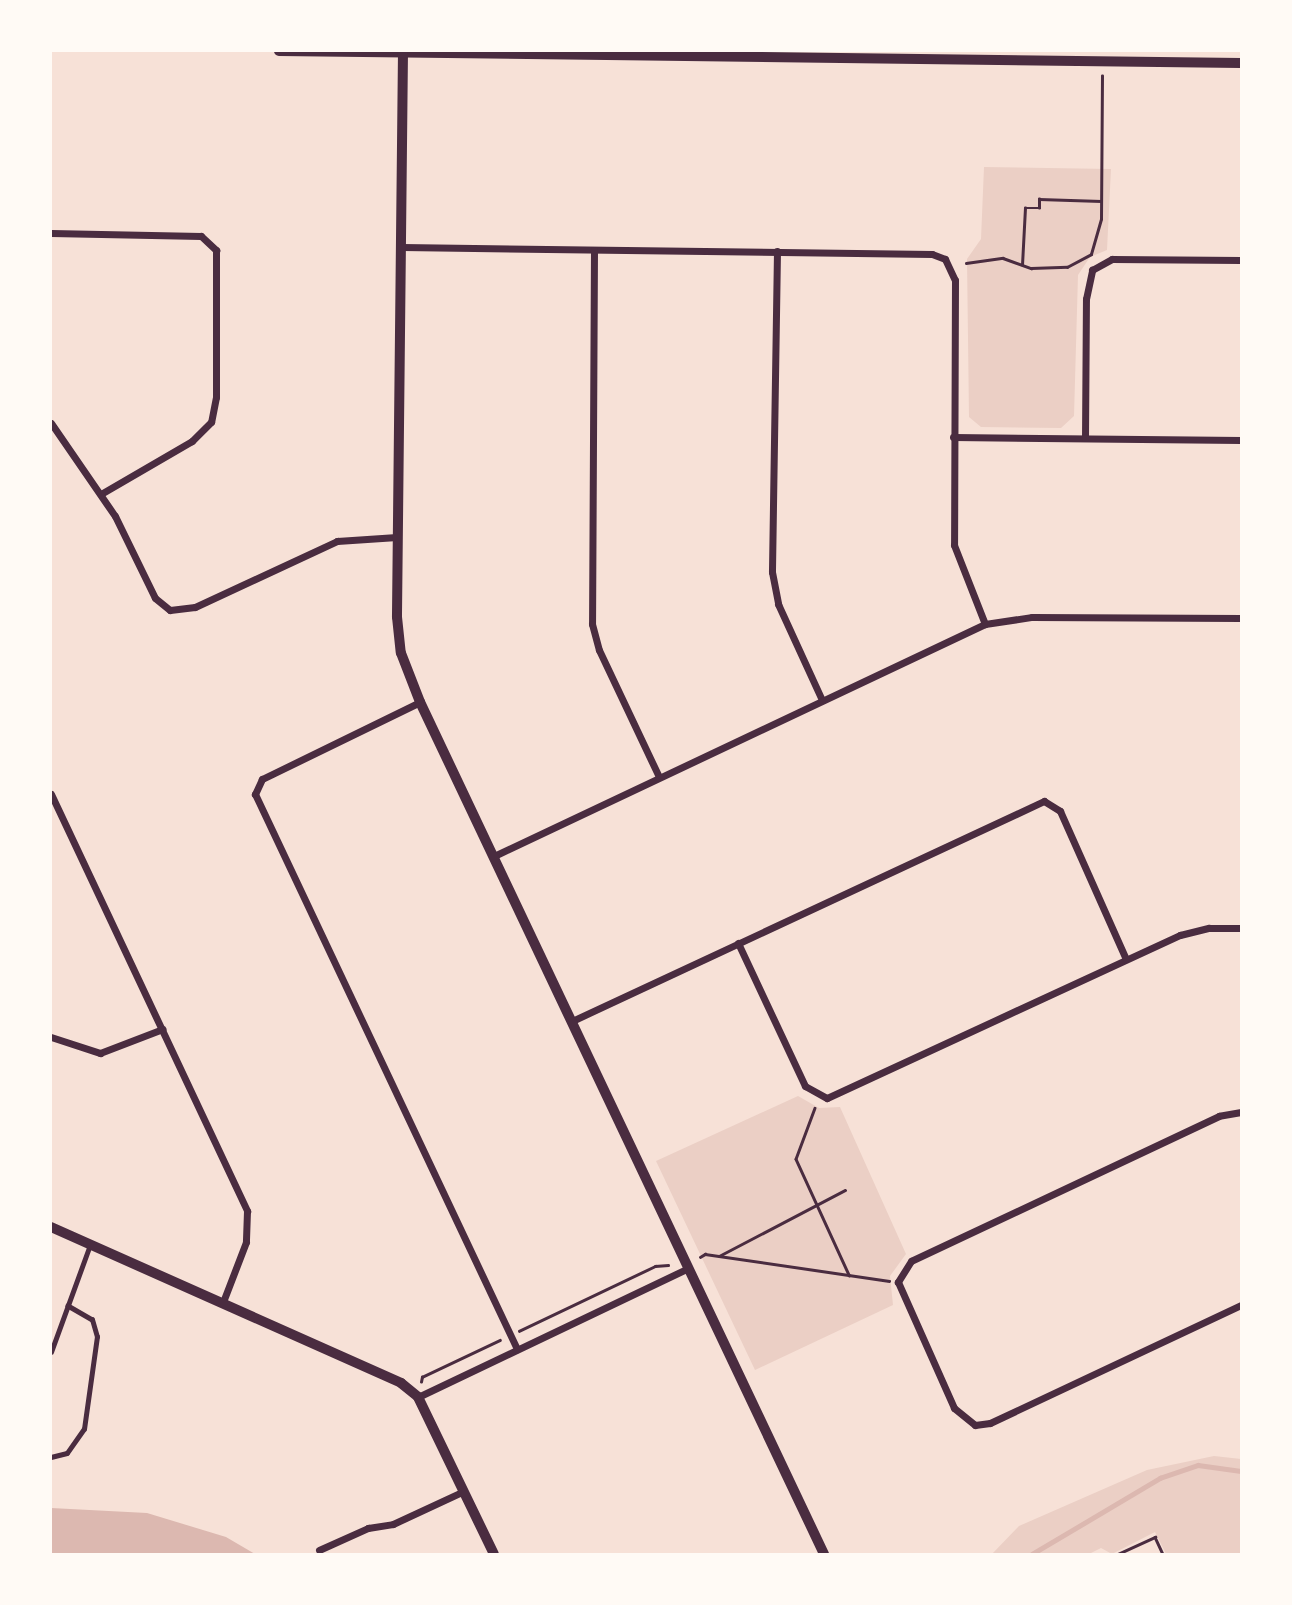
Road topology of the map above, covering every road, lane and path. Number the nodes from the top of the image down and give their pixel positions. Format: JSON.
{"nodes":[{"id":1,"x":279,"y":51,"type":"edge"},
{"id":2,"x":403,"y":51,"type":"edge"},
{"id":3,"x":1037,"y":56,"type":"edge"},
{"id":4,"x":1241,"y":63,"type":"edge"},
{"id":5,"x":1102,"y":76,"type":"dead end"},
{"id":6,"x":1101,"y":201,"type":"junction"},
{"id":7,"x":51,"y":233,"type":"edge"},
{"id":8,"x":402,"y":247,"type":"junction"},
{"id":9,"x":594,"y":250,"type":"junction"},
{"id":10,"x":777,"y":251,"type":"junction"},
{"id":11,"x":1241,"y":260,"type":"edge"},
{"id":12,"x":966,"y":262,"type":"dead end"},
{"id":13,"x":1022,"y":265,"type":"junction"},
{"id":14,"x":51,"y":423,"type":"edge"},
{"id":15,"x":953,"y":437,"type":"junction"},
{"id":16,"x":1085,"y":438,"type":"junction"},
{"id":17,"x":1241,"y":440,"type":"edge"},
{"id":18,"x":101,"y":494,"type":"junction"},
{"id":19,"x":397,"y":537,"type":"junction"},
{"id":20,"x":1241,"y":618,"type":"edge"},
{"id":21,"x":985,"y":624,"type":"junction"},
{"id":22,"x":822,"y":700,"type":"junction"},
{"id":23,"x":420,"y":702,"type":"junction"},
{"id":24,"x":659,"y":777,"type":"junction"},
{"id":25,"x":51,"y":794,"type":"edge"},
{"id":26,"x":494,"y":856,"type":"junction"},
{"id":27,"x":1241,"y":928,"type":"edge"},
{"id":28,"x":738,"y":943,"type":"junction"},
{"id":29,"x":1126,"y":959,"type":"junction"},
{"id":30,"x":572,"y":1021,"type":"junction"},
{"id":31,"x":163,"y":1029,"type":"junction"},
{"id":32,"x":51,"y":1037,"type":"edge"},
{"id":33,"x":815,"y":1108,"type":"dead end"},
{"id":34,"x":1241,"y":1112,"type":"edge"},
{"id":35,"x":845,"y":1190,"type":"dead end"},
{"id":36,"x":817,"y":1206,"type":"junction"},
{"id":37,"x":51,"y":1227,"type":"edge"},
{"id":38,"x":90,"y":1244,"type":"junction"},
{"id":39,"x":719,"y":1256,"type":"junction"},
{"id":40,"x":700,"y":1257,"type":"dead end"},
{"id":41,"x":666,"y":1265,"type":"dead end"},
{"id":42,"x":689,"y":1268,"type":"junction"},
{"id":43,"x":849,"y":1275,"type":"junction"},
{"id":44,"x":889,"y":1281,"type":"dead end"},
{"id":45,"x":223,"y":1302,"type":"junction"},
{"id":46,"x":1241,"y":1305,"type":"edge"},
{"id":47,"x":68,"y":1306,"type":"junction"},
{"id":48,"x":523,"y":1329,"type":"dead end"},
{"id":49,"x":498,"y":1341,"type":"dead end"},
{"id":50,"x":517,"y":1349,"type":"junction"},
{"id":51,"x":51,"y":1352,"type":"edge"},
{"id":52,"x":422,"y":1377,"type":"dead end"},
{"id":53,"x":418,"y":1397,"type":"junction"},
{"id":54,"x":51,"y":1457,"type":"edge"},
{"id":55,"x":464,"y":1491,"type":"junction"},
{"id":56,"x":319,"y":1550,"type":"dead end"},
{"id":57,"x":494,"y":1554,"type":"edge"},
{"id":58,"x":824,"y":1554,"type":"edge"},
{"id":59,"x":1118,"y":1554,"type":"edge"},
{"id":60,"x":1163,"y":1554,"type":"edge"}],
"edges":[{"from":1,"to":2,"type":"street"},
{"from":2,"to":3,"type":"street"},
{"from":2,"to":8,"type":"street"},
{"from":3,"to":4,"type":"street"},
{"from":5,"to":6,"type":"path"},
{"from":6,"to":13,"type":"path"},
{"from":6,"to":13,"type":"path"},
{"from":7,"to":18,"type":"street"},
{"from":8,"to":9,"type":"street"},
{"from":8,"to":19,"type":"street"},
{"from":9,"to":10,"type":"street"},
{"from":9,"to":24,"type":"street"},
{"from":10,"to":15,"type":"street"},
{"from":10,"to":22,"type":"street"},
{"from":11,"to":16,"type":"street"},
{"from":12,"to":13,"type":"path"},
{"from":14,"to":18,"type":"street"},
{"from":15,"to":16,"type":"street"},
{"from":15,"to":21,"type":"street"},
{"from":16,"to":17,"type":"street"},
{"from":18,"to":19,"type":"street"},
{"from":19,"to":23,"type":"street"},
{"from":20,"to":21,"type":"street"},
{"from":21,"to":22,"type":"street"},
{"from":22,"to":24,"type":"street"},
{"from":23,"to":26,"type":"street"},
{"from":23,"to":50,"type":"street"},
{"from":24,"to":26,"type":"street"},
{"from":25,"to":31,"type":"street"},
{"from":26,"to":30,"type":"street"},
{"from":27,"to":29,"type":"street"},
{"from":28,"to":29,"type":"street"},
{"from":28,"to":29,"type":"street"},
{"from":28,"to":30,"type":"street"},
{"from":30,"to":42,"type":"street"},
{"from":31,"to":32,"type":"street"},
{"from":31,"to":45,"type":"street"},
{"from":33,"to":36,"type":"path"},
{"from":34,"to":46,"type":"street"},
{"from":35,"to":36,"type":"path"},
{"from":36,"to":39,"type":"path"},
{"from":36,"to":43,"type":"path"},
{"from":37,"to":38,"type":"street"},
{"from":38,"to":45,"type":"street"},
{"from":38,"to":47,"type":"lane"},
{"from":39,"to":40,"type":"path"},
{"from":39,"to":43,"type":"path"},
{"from":41,"to":48,"type":"path"},
{"from":42,"to":50,"type":"street"},
{"from":42,"to":58,"type":"street"},
{"from":43,"to":44,"type":"path"},
{"from":45,"to":53,"type":"street"},
{"from":47,"to":51,"type":"lane"},
{"from":47,"to":54,"type":"lane"},
{"from":49,"to":52,"type":"path"},
{"from":50,"to":53,"type":"street"},
{"from":53,"to":55,"type":"street"},
{"from":55,"to":56,"type":"street"},
{"from":55,"to":57,"type":"street"},
{"from":59,"to":60,"type":"path"}]}
